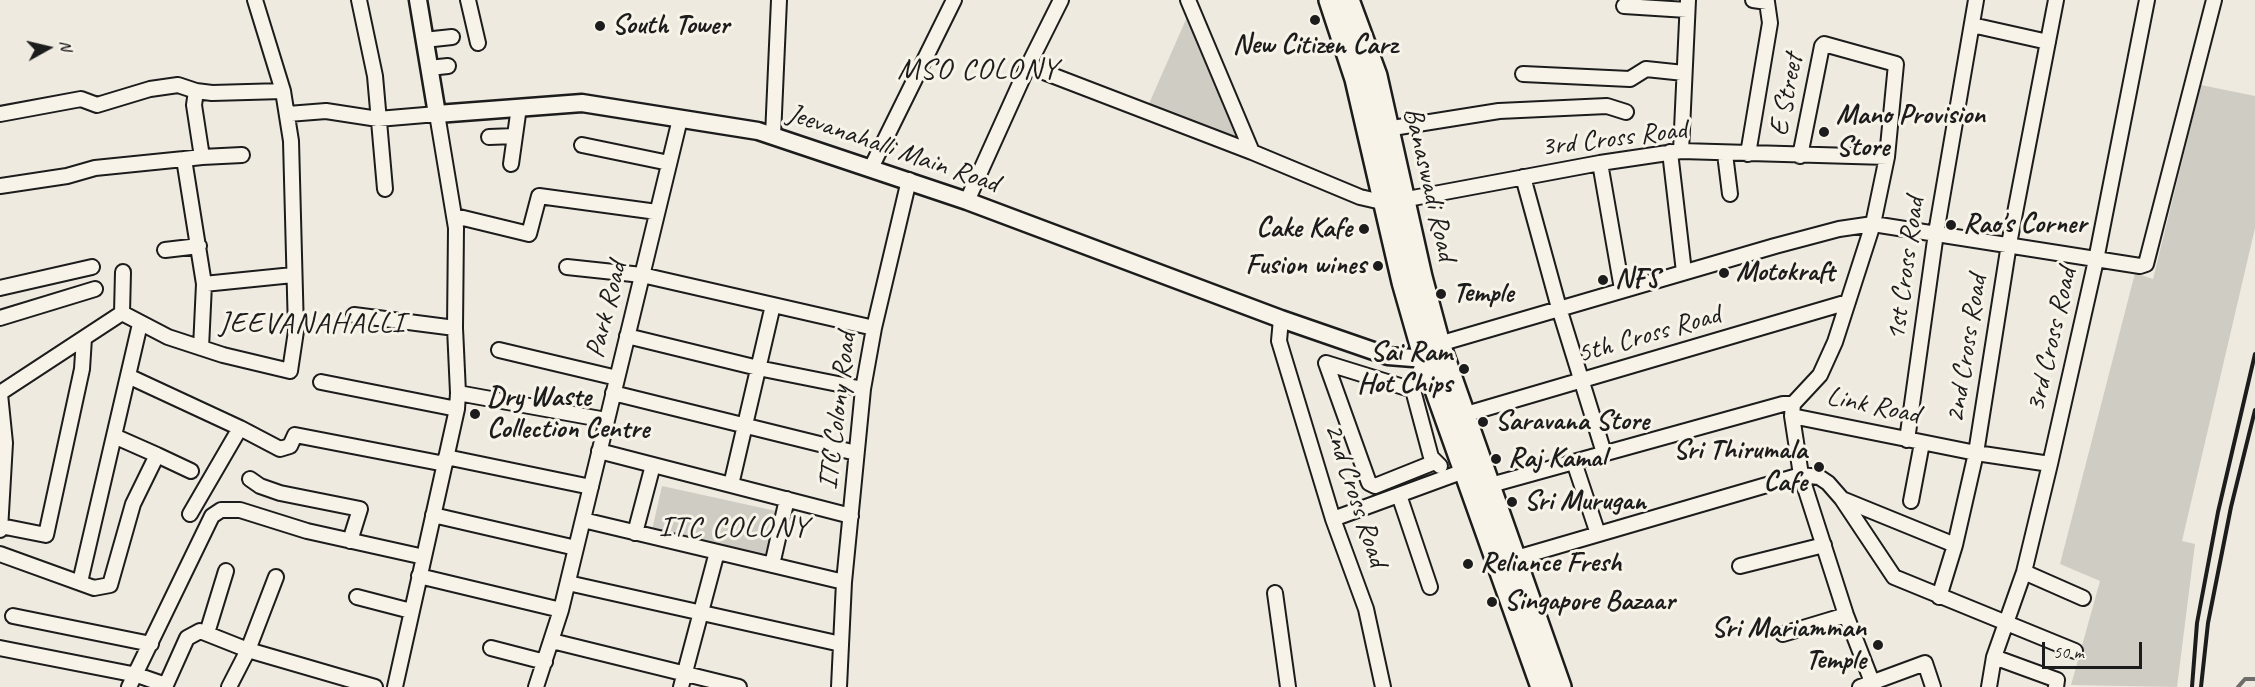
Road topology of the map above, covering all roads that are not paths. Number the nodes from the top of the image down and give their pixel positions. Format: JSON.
{"nodes":[{"id":1,"x":255,"y":0,"type":"edge"},
{"id":2,"x":359,"y":0,"type":"edge"},
{"id":3,"x":418,"y":0,"type":"edge"},
{"id":4,"x":468,"y":0,"type":"edge"},
{"id":5,"x":779,"y":0,"type":"edge"},
{"id":6,"x":954,"y":0,"type":"edge"},
{"id":7,"x":1061,"y":0,"type":"edge"},
{"id":8,"x":1188,"y":0,"type":"edge"},
{"id":9,"x":1330,"y":0,"type":"edge"},
{"id":10,"x":1348,"y":0,"type":"edge"},
{"id":11,"x":1753,"y":0,"type":"edge"},
{"id":12,"x":1974,"y":0,"type":"edge"},
{"id":13,"x":2056,"y":0,"type":"edge"},
{"id":14,"x":2147,"y":0,"type":"edge"},
{"id":15,"x":2214,"y":0,"type":"edge"},
{"id":16,"x":1687,"y":5,"type":"edge"},
{"id":17,"x":1624,"y":6,"type":"dead end"},
{"id":18,"x":1972,"y":25,"type":"junction"},
{"id":19,"x":452,"y":37,"type":"dead end"},
{"id":20,"x":424,"y":40,"type":"junction"},
{"id":21,"x":2048,"y":42,"type":"junction"},
{"id":22,"x":478,"y":43,"type":"dead end"},
{"id":23,"x":448,"y":66,"type":"dead end"},
{"id":24,"x":1028,"y":66,"type":"junction"},
{"id":25,"x":429,"y":69,"type":"junction"},
{"id":26,"x":1523,"y":74,"type":"dead end"},
{"id":27,"x":1684,"y":74,"type":"junction"},
{"id":28,"x":196,"y":91,"type":"junction"},
{"id":29,"x":283,"y":91,"type":"junction"},
{"id":30,"x":519,"y":107,"type":"junction"},
{"id":31,"x":1626,"y":112,"type":"dead end"},
{"id":32,"x":0,"y":114,"type":"edge"},
{"id":33,"x":288,"y":114,"type":"junction"},
{"id":34,"x":437,"y":114,"type":"junction"},
{"id":35,"x":378,"y":119,"type":"junction"},
{"id":36,"x":680,"y":119,"type":"junction"},
{"id":37,"x":1378,"y":130,"type":"junction"},
{"id":38,"x":516,"y":136,"type":"junction"},
{"id":39,"x":773,"y":136,"type":"junction"},
{"id":40,"x":489,"y":137,"type":"dead end"},
{"id":41,"x":582,"y":145,"type":"dead end"},
{"id":42,"x":1252,"y":152,"type":"junction"},
{"id":43,"x":1676,"y":152,"type":"junction"},
{"id":44,"x":1725,"y":154,"type":"junction"},
{"id":45,"x":1748,"y":154,"type":"junction"},
{"id":46,"x":242,"y":155,"type":"dead end"},
{"id":47,"x":1800,"y":156,"type":"junction"},
{"id":48,"x":202,"y":157,"type":"junction"},
{"id":49,"x":1887,"y":157,"type":"junction"},
{"id":50,"x":184,"y":159,"type":"junction"},
{"id":51,"x":669,"y":163,"type":"junction"},
{"id":52,"x":1600,"y":163,"type":"junction"},
{"id":53,"x":511,"y":164,"type":"dead end"},
{"id":54,"x":871,"y":168,"type":"junction"},
{"id":55,"x":1523,"y":177,"type":"junction"},
{"id":56,"x":909,"y":180,"type":"junction"},
{"id":57,"x":0,"y":186,"type":"edge"},
{"id":58,"x":385,"y":189,"type":"dead end"},
{"id":59,"x":1730,"y":194,"type":"dead end"},
{"id":60,"x":967,"y":201,"type":"junction"},
{"id":61,"x":1394,"y":201,"type":"junction"},
{"id":62,"x":657,"y":212,"type":"junction"},
{"id":63,"x":455,"y":216,"type":"junction"},
{"id":64,"x":1873,"y":224,"type":"junction"},
{"id":65,"x":1936,"y":233,"type":"junction"},
{"id":66,"x":2010,"y":244,"type":"junction"},
{"id":67,"x":199,"y":246,"type":"junction"},
{"id":68,"x":165,"y":250,"type":"dead end"},
{"id":69,"x":2096,"y":260,"type":"junction"},
{"id":70,"x":92,"y":267,"type":"dead end"},
{"id":71,"x":567,"y":267,"type":"dead end"},
{"id":72,"x":123,"y":272,"type":"dead end"},
{"id":73,"x":1684,"y":272,"type":"junction"},
{"id":74,"x":293,"y":275,"type":"junction"},
{"id":75,"x":642,"y":275,"type":"junction"},
{"id":76,"x":204,"y":284,"type":"junction"},
{"id":77,"x":0,"y":288,"type":"edge"},
{"id":78,"x":95,"y":289,"type":"dead end"},
{"id":79,"x":1622,"y":290,"type":"junction"},
{"id":80,"x":1848,"y":302,"type":"junction"},
{"id":81,"x":773,"y":305,"type":"junction"},
{"id":82,"x":1559,"y":308,"type":"junction"},
{"id":83,"x":122,"y":313,"type":"junction"},
{"id":84,"x":354,"y":315,"type":"dead end"},
{"id":85,"x":0,"y":318,"type":"edge"},
{"id":86,"x":1281,"y":319,"type":"junction"},
{"id":87,"x":140,"y":324,"type":"junction"},
{"id":88,"x":455,"y":328,"type":"junction"},
{"id":89,"x":874,"y":328,"type":"junction"},
{"id":90,"x":627,"y":336,"type":"junction"},
{"id":91,"x":84,"y":338,"type":"junction"},
{"id":92,"x":201,"y":348,"type":"junction"},
{"id":93,"x":498,"y":350,"type":"dead end"},
{"id":94,"x":1432,"y":351,"type":"junction"},
{"id":95,"x":758,"y":368,"type":"junction"},
{"id":96,"x":128,"y":376,"type":"junction"},
{"id":97,"x":617,"y":378,"type":"junction"},
{"id":98,"x":1582,"y":381,"type":"junction"},
{"id":99,"x":321,"y":382,"type":"dead end"},
{"id":100,"x":863,"y":389,"type":"junction"},
{"id":101,"x":1413,"y":390,"type":"junction"},
{"id":102,"x":458,"y":393,"type":"junction"},
{"id":103,"x":613,"y":393,"type":"junction"},
{"id":104,"x":0,"y":394,"type":"edge"},
{"id":105,"x":457,"y":409,"type":"junction"},
{"id":106,"x":1792,"y":410,"type":"junction"},
{"id":107,"x":1463,"y":415,"type":"junction"},
{"id":108,"x":606,"y":420,"type":"junction"},
{"id":109,"x":745,"y":425,"type":"junction"},
{"id":110,"x":240,"y":428,"type":"junction"},
{"id":111,"x":114,"y":436,"type":"junction"},
{"id":112,"x":1907,"y":440,"type":"junction"},
{"id":113,"x":1922,"y":443,"type":"junction"},
{"id":114,"x":599,"y":451,"type":"junction"},
{"id":115,"x":856,"y":453,"type":"junction"},
{"id":116,"x":1604,"y":453,"type":"junction"},
{"id":117,"x":1976,"y":453,"type":"junction"},
{"id":118,"x":157,"y":455,"type":"junction"},
{"id":119,"x":446,"y":460,"type":"junction"},
{"id":120,"x":1435,"y":462,"type":"junction"},
{"id":121,"x":1574,"y":462,"type":"junction"},
{"id":122,"x":2050,"y":464,"type":"junction"},
{"id":123,"x":653,"y":465,"type":"junction"},
{"id":124,"x":191,"y":471,"type":"dead end"},
{"id":125,"x":1460,"y":473,"type":"junction"},
{"id":126,"x":1801,"y":475,"type":"junction"},
{"id":127,"x":250,"y":479,"type":"dead end"},
{"id":128,"x":731,"y":485,"type":"junction"},
{"id":129,"x":1487,"y":486,"type":"junction"},
{"id":130,"x":591,"y":487,"type":"junction"},
{"id":131,"x":1399,"y":495,"type":"junction"},
{"id":132,"x":201,"y":496,"type":"junction"},
{"id":133,"x":787,"y":499,"type":"junction"},
{"id":134,"x":1842,"y":499,"type":"junction"},
{"id":135,"x":1911,"y":501,"type":"dead end"},
{"id":136,"x":221,"y":510,"type":"junction"},
{"id":137,"x":190,"y":514,"type":"dead end"},
{"id":138,"x":433,"y":515,"type":"junction"},
{"id":139,"x":851,"y":516,"type":"junction"},
{"id":140,"x":1333,"y":519,"type":"junction"},
{"id":141,"x":583,"y":520,"type":"junction"},
{"id":142,"x":0,"y":528,"type":"edge"},
{"id":143,"x":635,"y":533,"type":"junction"},
{"id":144,"x":1598,"y":534,"type":"junction"},
{"id":145,"x":350,"y":541,"type":"junction"},
{"id":146,"x":1824,"y":545,"type":"junction"},
{"id":147,"x":1955,"y":545,"type":"junction"},
{"id":148,"x":576,"y":548,"type":"junction"},
{"id":149,"x":717,"y":552,"type":"junction"},
{"id":150,"x":0,"y":554,"type":"edge"},
{"id":151,"x":424,"y":557,"type":"junction"},
{"id":152,"x":1513,"y":559,"type":"junction"},
{"id":153,"x":772,"y":565,"type":"junction"},
{"id":154,"x":1740,"y":566,"type":"dead end"},
{"id":155,"x":226,"y":571,"type":"dead end"},
{"id":156,"x":2024,"y":572,"type":"junction"},
{"id":157,"x":419,"y":576,"type":"junction"},
{"id":158,"x":276,"y":577,"type":"dead end"},
{"id":159,"x":80,"y":582,"type":"junction"},
{"id":160,"x":844,"y":582,"type":"junction"},
{"id":161,"x":567,"y":583,"type":"junction"},
{"id":162,"x":1430,"y":586,"type":"dead end"},
{"id":163,"x":1275,"y":593,"type":"dead end"},
{"id":164,"x":357,"y":597,"type":"dead end"},
{"id":165,"x":1939,"y":597,"type":"junction"},
{"id":166,"x":2083,"y":598,"type":"dead end"},
{"id":167,"x":561,"y":610,"type":"junction"},
{"id":168,"x":411,"y":611,"type":"junction"},
{"id":169,"x":700,"y":612,"type":"junction"},
{"id":170,"x":1846,"y":615,"type":"junction"},
{"id":171,"x":13,"y":616,"type":"dead end"},
{"id":172,"x":2007,"y":624,"type":"junction"},
{"id":173,"x":207,"y":633,"type":"junction"},
{"id":174,"x":1783,"y":634,"type":"dead end"},
{"id":175,"x":552,"y":641,"type":"junction"},
{"id":176,"x":151,"y":644,"type":"junction"},
{"id":177,"x":841,"y":644,"type":"junction"},
{"id":178,"x":0,"y":648,"type":"edge"},
{"id":179,"x":491,"y":648,"type":"dead end"},
{"id":180,"x":248,"y":650,"type":"junction"},
{"id":181,"x":2075,"y":651,"type":"dead end"},
{"id":182,"x":1994,"y":657,"type":"junction"},
{"id":183,"x":544,"y":662,"type":"junction"},
{"id":184,"x":137,"y":675,"type":"junction"},
{"id":185,"x":682,"y":680,"type":"edge"},
{"id":186,"x":166,"y":686,"type":"edge"},
{"id":187,"x":1869,"y":686,"type":"edge"},
{"id":188,"x":129,"y":687,"type":"edge"},
{"id":189,"x":229,"y":687,"type":"edge"},
{"id":190,"x":375,"y":687,"type":"edge"},
{"id":191,"x":394,"y":687,"type":"edge"},
{"id":192,"x":536,"y":687,"type":"edge"},
{"id":193,"x":739,"y":687,"type":"edge"},
{"id":194,"x":839,"y":687,"type":"edge"},
{"id":195,"x":1288,"y":687,"type":"edge"},
{"id":196,"x":1383,"y":687,"type":"edge"},
{"id":197,"x":1542,"y":687,"type":"edge"},
{"id":198,"x":1560,"y":687,"type":"edge"},
{"id":199,"x":1933,"y":687,"type":"edge"},
{"id":200,"x":1989,"y":687,"type":"edge"},
{"id":201,"x":2056,"y":687,"type":"edge"}],
"edges":[{"from":1,"to":29,"type":"street"},
{"from":2,"to":35,"type":"street"},
{"from":3,"to":20,"type":"street"},
{"from":4,"to":22,"type":"street"},
{"from":5,"to":39,"type":"street"},
{"from":6,"to":54,"type":"street"},
{"from":7,"to":24,"type":"street"},
{"from":8,"to":42,"type":"street"},
{"from":9,"to":37,"type":"main road","name":"Banaswadi Road"},
{"from":10,"to":37,"type":"main road","name":"Banaswadi Road"},
{"from":11,"to":45,"type":"street"},
{"from":12,"to":18,"type":"street","name":"1st Cross Road"},
{"from":13,"to":21,"type":"street","name":"2nd Cross Road"},
{"from":14,"to":69,"type":"street","name":"3rd Cross Road"},
{"from":15,"to":69,"type":"street"},
{"from":16,"to":17,"type":"street"},
{"from":16,"to":27,"type":"street"},
{"from":18,"to":21,"type":"street"},
{"from":18,"to":65,"type":"street","name":"1st Cross Road"},
{"from":19,"to":20,"type":"street"},
{"from":20,"to":25,"type":"street"},
{"from":21,"to":66,"type":"street","name":"2nd Cross Road"},
{"from":23,"to":25,"type":"street"},
{"from":24,"to":42,"type":"street"},
{"from":24,"to":60,"type":"street"},
{"from":25,"to":34,"type":"street"},
{"from":26,"to":27,"type":"street"},
{"from":27,"to":43,"type":"street"},
{"from":28,"to":29,"type":"street"},
{"from":28,"to":32,"type":"street"},
{"from":28,"to":48,"type":"street"},
{"from":29,"to":33,"type":"street"},
{"from":30,"to":34,"type":"street","name":"Jeevanahalli Main Road"},
{"from":30,"to":36,"type":"street","name":"Jeevanahalli Main Road"},
{"from":30,"to":38,"type":"street"},
{"from":31,"to":37,"type":"street"},
{"from":33,"to":35,"type":"street"},
{"from":33,"to":74,"type":"street"},
{"from":34,"to":35,"type":"street"},
{"from":34,"to":63,"type":"street"},
{"from":35,"to":58,"type":"street"},
{"from":36,"to":39,"type":"street","name":"Jeevanahalli Main Road"},
{"from":36,"to":51,"type":"street","name":"Park Road"},
{"from":37,"to":61,"type":"main road","name":"Banaswadi Road"},
{"from":38,"to":40,"type":"street"},
{"from":38,"to":53,"type":"street"},
{"from":39,"to":54,"type":"street","name":"Jeevanahalli Main Road"},
{"from":41,"to":51,"type":"street"},
{"from":42,"to":61,"type":"street"},
{"from":43,"to":44,"type":"street","name":"3rd Cross Road"},
{"from":43,"to":52,"type":"street","name":"3rd Cross Road"},
{"from":43,"to":73,"type":"street"},
{"from":44,"to":45,"type":"street","name":"3rd Cross Road"},
{"from":44,"to":59,"type":"street"},
{"from":45,"to":47,"type":"street","name":"3rd Cross Road"},
{"from":46,"to":48,"type":"street"},
{"from":47,"to":49,"type":"street","name":"3rd Cross Road"},
{"from":47,"to":49,"type":"street","name":"E Street"},
{"from":48,"to":50,"type":"street"},
{"from":49,"to":64,"type":"street"},
{"from":50,"to":57,"type":"street"},
{"from":50,"to":67,"type":"street"},
{"from":51,"to":62,"type":"street","name":"Park Road"},
{"from":52,"to":55,"type":"street","name":"3rd Cross Road"},
{"from":52,"to":79,"type":"street"},
{"from":54,"to":56,"type":"street","name":"Jeevanahalli Main Road"},
{"from":55,"to":61,"type":"street","name":"3rd Cross Road"},
{"from":55,"to":82,"type":"street"},
{"from":56,"to":60,"type":"street","name":"Jeevanahalli Main Road"},
{"from":56,"to":89,"type":"street","name":"ITC Colony Road"},
{"from":60,"to":86,"type":"street","name":"Jeevanahalli Main Road"},
{"from":61,"to":94,"type":"main road","name":"Banaswadi Road"},
{"from":62,"to":63,"type":"street"},
{"from":62,"to":75,"type":"street","name":"Park Road"},
{"from":63,"to":88,"type":"street"},
{"from":64,"to":65,"type":"street"},
{"from":64,"to":73,"type":"street"},
{"from":64,"to":80,"type":"street"},
{"from":65,"to":66,"type":"street"},
{"from":65,"to":112,"type":"street","name":"1st Cross Road"},
{"from":66,"to":69,"type":"street"},
{"from":66,"to":117,"type":"street","name":"2nd Cross Road"},
{"from":67,"to":68,"type":"street"},
{"from":67,"to":76,"type":"street"},
{"from":69,"to":122,"type":"street","name":"3rd Cross Road"},
{"from":70,"to":77,"type":"street"},
{"from":71,"to":75,"type":"street"},
{"from":72,"to":83,"type":"street"},
{"from":73,"to":79,"type":"street"},
{"from":74,"to":76,"type":"street"},
{"from":74,"to":92,"type":"street"},
{"from":75,"to":81,"type":"street"},
{"from":75,"to":90,"type":"street","name":"Park Road"},
{"from":76,"to":92,"type":"street"},
{"from":78,"to":85,"type":"street"},
{"from":79,"to":82,"type":"street"},
{"from":80,"to":98,"type":"street","name":"5th Cross Road"},
{"from":80,"to":106,"type":"street"},
{"from":81,"to":89,"type":"street"},
{"from":81,"to":95,"type":"street"},
{"from":82,"to":94,"type":"street"},
{"from":82,"to":98,"type":"street"},
{"from":83,"to":87,"type":"street"},
{"from":83,"to":91,"type":"street"},
{"from":84,"to":88,"type":"street"},
{"from":86,"to":94,"type":"street","name":"Jeevanahalli Main Road"},
{"from":86,"to":140,"type":"street","name":"2nd Cross Road"},
{"from":87,"to":92,"type":"street"},
{"from":87,"to":96,"type":"street"},
{"from":88,"to":102,"type":"street"},
{"from":89,"to":100,"type":"street","name":"ITC Colony Road"},
{"from":90,"to":95,"type":"street"},
{"from":90,"to":97,"type":"street","name":"Park Road"},
{"from":91,"to":104,"type":"street"},
{"from":91,"to":142,"type":"street"},
{"from":93,"to":97,"type":"street"},
{"from":94,"to":101,"type":"street"},
{"from":94,"to":107,"type":"main road","name":"Banaswadi Road"},
{"from":94,"to":125,"type":"main road","name":"Banaswadi Road"},
{"from":95,"to":100,"type":"street"},
{"from":95,"to":109,"type":"street"},
{"from":96,"to":110,"type":"street"},
{"from":96,"to":111,"type":"street"},
{"from":97,"to":103,"type":"street","name":"Park Road"},
{"from":98,"to":107,"type":"street","name":"5th Cross Road"},
{"from":98,"to":116,"type":"street"},
{"from":99,"to":105,"type":"street"},
{"from":100,"to":115,"type":"street","name":"ITC Colony Road"},
{"from":101,"to":120,"type":"street"},
{"from":101,"to":120,"type":"street"},
{"from":102,"to":105,"type":"street"},
{"from":102,"to":108,"type":"street"},
{"from":103,"to":108,"type":"street","name":"Park Road"},
{"from":103,"to":109,"type":"street"},
{"from":104,"to":142,"type":"street"},
{"from":105,"to":119,"type":"street"},
{"from":106,"to":112,"type":"street","name":"Link Road"},
{"from":106,"to":116,"type":"street"},
{"from":106,"to":126,"type":"street"},
{"from":107,"to":129,"type":"main road","name":"Banaswadi Road"},
{"from":108,"to":114,"type":"street","name":"Park Road"},
{"from":109,"to":115,"type":"street"},
{"from":109,"to":128,"type":"street"},
{"from":110,"to":119,"type":"street"},
{"from":110,"to":132,"type":"street"},
{"from":111,"to":118,"type":"street"},
{"from":111,"to":159,"type":"street"},
{"from":112,"to":113,"type":"street","name":"Link Road"},
{"from":113,"to":117,"type":"street","name":"Link Road"},
{"from":113,"to":135,"type":"street"},
{"from":114,"to":123,"type":"street"},
{"from":114,"to":130,"type":"street","name":"Park Road"},
{"from":115,"to":139,"type":"street","name":"ITC Colony Road"},
{"from":116,"to":121,"type":"street"},
{"from":117,"to":122,"type":"street","name":"Link Road"},
{"from":117,"to":147,"type":"street","name":"2nd Cross Road"},
{"from":118,"to":124,"type":"street"},
{"from":118,"to":159,"type":"street"},
{"from":119,"to":130,"type":"street"},
{"from":119,"to":138,"type":"street"},
{"from":120,"to":125,"type":"street"},
{"from":121,"to":129,"type":"street"},
{"from":121,"to":144,"type":"street"},
{"from":122,"to":156,"type":"street","name":"3rd Cross Road"},
{"from":123,"to":128,"type":"street"},
{"from":123,"to":143,"type":"street"},
{"from":125,"to":131,"type":"street"},
{"from":125,"to":197,"type":"main road","name":"Banaswadi Road"},
{"from":126,"to":134,"type":"street"},
{"from":126,"to":144,"type":"street"},
{"from":126,"to":146,"type":"street"},
{"from":127,"to":145,"type":"street"},
{"from":128,"to":133,"type":"street"},
{"from":129,"to":152,"type":"main road","name":"Banaswadi Road"},
{"from":130,"to":141,"type":"street","name":"Park Road"},
{"from":131,"to":140,"type":"street"},
{"from":131,"to":162,"type":"street"},
{"from":132,"to":136,"type":"street"},
{"from":132,"to":137,"type":"street"},
{"from":133,"to":139,"type":"street"},
{"from":133,"to":153,"type":"street"},
{"from":134,"to":147,"type":"street"},
{"from":134,"to":165,"type":"street"},
{"from":136,"to":145,"type":"street"},
{"from":136,"to":176,"type":"street"},
{"from":138,"to":148,"type":"street"},
{"from":138,"to":151,"type":"street"},
{"from":139,"to":160,"type":"street","name":"ITC Colony Road"},
{"from":140,"to":196,"type":"street","name":"2nd Cross Road"},
{"from":141,"to":143,"type":"street"},
{"from":141,"to":148,"type":"street","name":"Park Road"},
{"from":143,"to":149,"type":"street"},
{"from":144,"to":152,"type":"street"},
{"from":145,"to":151,"type":"street"},
{"from":146,"to":154,"type":"street"},
{"from":146,"to":170,"type":"street"},
{"from":147,"to":165,"type":"street","name":"2nd Cross Road"},
{"from":148,"to":161,"type":"street","name":"Park Road"},
{"from":149,"to":153,"type":"street"},
{"from":149,"to":169,"type":"street"},
{"from":150,"to":159,"type":"street"},
{"from":151,"to":157,"type":"street"},
{"from":152,"to":198,"type":"main road","name":"Banaswadi Road"},
{"from":153,"to":160,"type":"street"},
{"from":155,"to":173,"type":"street"},
{"from":156,"to":166,"type":"street"},
{"from":156,"to":172,"type":"street","name":"3rd Cross Road"},
{"from":157,"to":167,"type":"street"},
{"from":157,"to":168,"type":"street"},
{"from":158,"to":180,"type":"street"},
{"from":160,"to":177,"type":"street","name":"ITC Colony Road"},
{"from":161,"to":167,"type":"street","name":"Park Road"},
{"from":161,"to":169,"type":"street"},
{"from":163,"to":195,"type":"street"},
{"from":164,"to":168,"type":"street"},
{"from":165,"to":172,"type":"street"},
{"from":167,"to":175,"type":"street","name":"Park Road"},
{"from":168,"to":191,"type":"street"},
{"from":169,"to":177,"type":"street"},
{"from":169,"to":185,"type":"street"},
{"from":170,"to":174,"type":"street"},
{"from":170,"to":187,"type":"street"},
{"from":171,"to":176,"type":"street"},
{"from":172,"to":181,"type":"street"},
{"from":172,"to":182,"type":"street","name":"3rd Cross Road"},
{"from":173,"to":180,"type":"street"},
{"from":173,"to":186,"type":"street"},
{"from":175,"to":183,"type":"street","name":"Park Road"},
{"from":175,"to":185,"type":"street"},
{"from":176,"to":184,"type":"street"},
{"from":177,"to":194,"type":"street","name":"ITC Colony Road"},
{"from":178,"to":184,"type":"street"},
{"from":179,"to":183,"type":"street"},
{"from":180,"to":189,"type":"street"},
{"from":180,"to":190,"type":"street"},
{"from":182,"to":200,"type":"street","name":"3rd Cross Road"},
{"from":182,"to":201,"type":"street"},
{"from":183,"to":192,"type":"street","name":"Park Road"},
{"from":184,"to":186,"type":"street"},
{"from":184,"to":188,"type":"street"},
{"from":185,"to":193,"type":"street"},
{"from":187,"to":199,"type":"street"}]}
